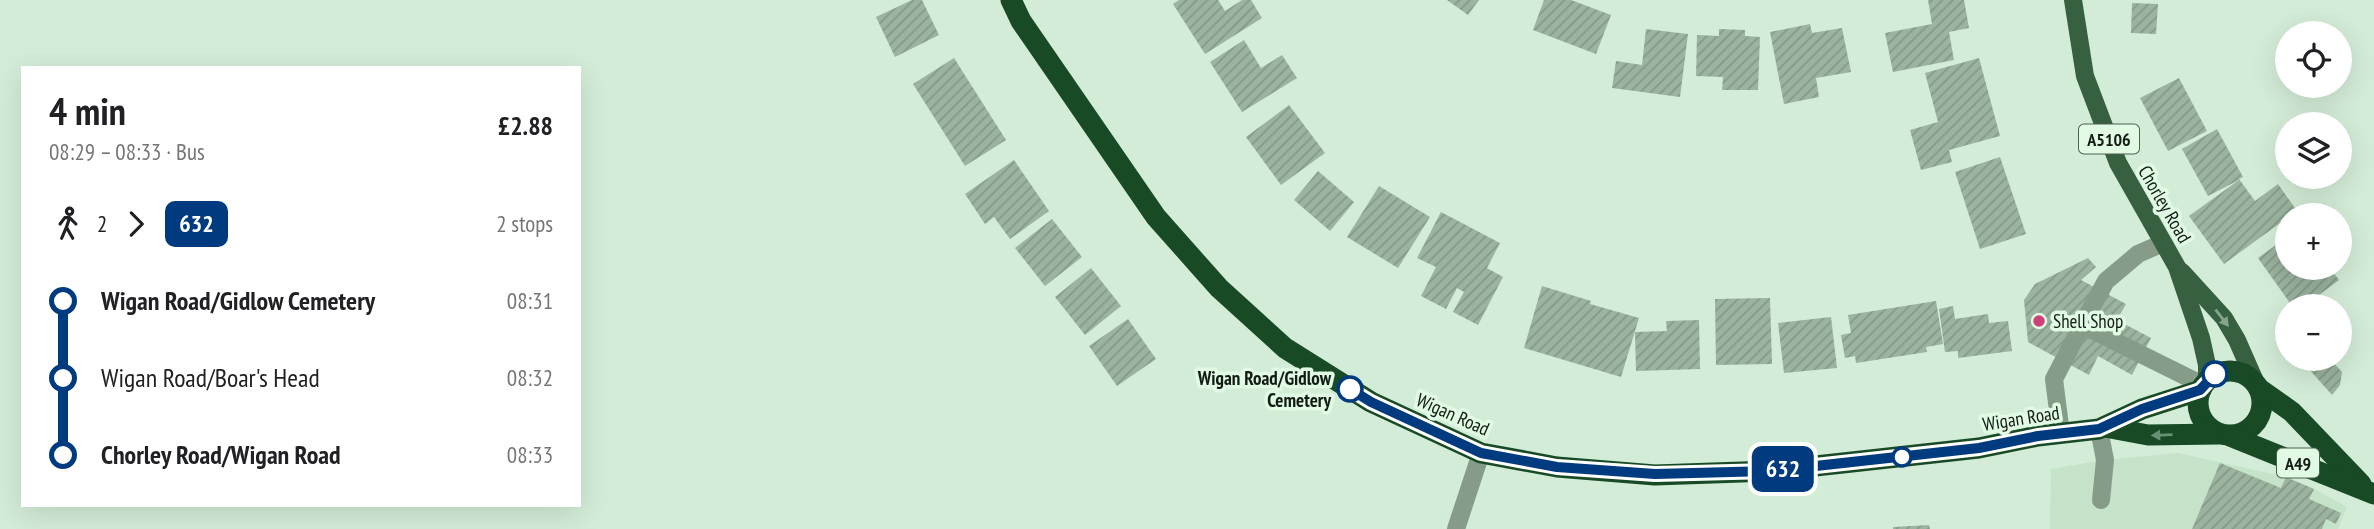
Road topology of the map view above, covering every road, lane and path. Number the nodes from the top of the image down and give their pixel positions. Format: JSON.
{"nodes":[{"id":1,"x":1011,"y":0,"type":"edge"},
{"id":2,"x":2073,"y":0,"type":"edge"},
{"id":3,"x":2163,"y":243,"type":"junction"},
{"id":4,"x":2177,"y":267,"type":"junction"},
{"id":5,"x":2082,"y":325,"type":"junction"},
{"id":6,"x":2203,"y":385,"type":"junction"},
{"id":7,"x":2258,"y":386,"type":"junction"},
{"id":8,"x":2102,"y":428,"type":"junction"},
{"id":9,"x":2061,"y":434,"type":"junction"},
{"id":10,"x":2225,"y":435,"type":"junction"},
{"id":11,"x":1481,"y":453,"type":"junction"},
{"id":12,"x":2370,"y":492,"type":"edge"},
{"id":13,"x":2101,"y":500,"type":"dead end"},
{"id":14,"x":1456,"y":529,"type":"edge"}],
"edges":[{"from":1,"to":11,"type":"highway","name":"Wigan Road","number":"A49"},
{"from":2,"to":3,"type":"main road","name":"Chorley Road","number":"A5106"},
{"from":3,"to":4,"type":"main road","name":"Chorley Road","number":"A5106"},
{"from":3,"to":5,"type":"lane"},
{"from":4,"to":6,"type":"main road","name":"Chorley Road","number":"A5106"},
{"from":4,"to":7,"type":"main road","name":"Chorley Road","number":"A5106","one_way":true},
{"from":5,"to":6,"type":"lane"},
{"from":5,"to":9,"type":"lane"},
{"from":6,"to":7,"type":"highway","number":"A49"},
{"from":6,"to":8,"type":"highway","name":"Wigan Road","number":"A49"},
{"from":6,"to":10,"type":"highway","number":"A49"},
{"from":7,"to":10,"type":"highway","number":"A49"},
{"from":7,"to":12,"type":"highway","name":"Wigan Road","number":"A49"},
{"from":8,"to":9,"type":"highway","name":"Wigan Road","number":"A49"},
{"from":10,"to":8,"type":"highway","name":"Wigan Road","number":"A49","one_way":true},
{"from":8,"to":13,"type":"lane"},
{"from":9,"to":11,"type":"highway","name":"Wigan Road","number":"A49"},
{"from":10,"to":12,"type":"highway","name":"Wigan Road","number":"A49"},
{"from":11,"to":14,"type":"lane"}]}
